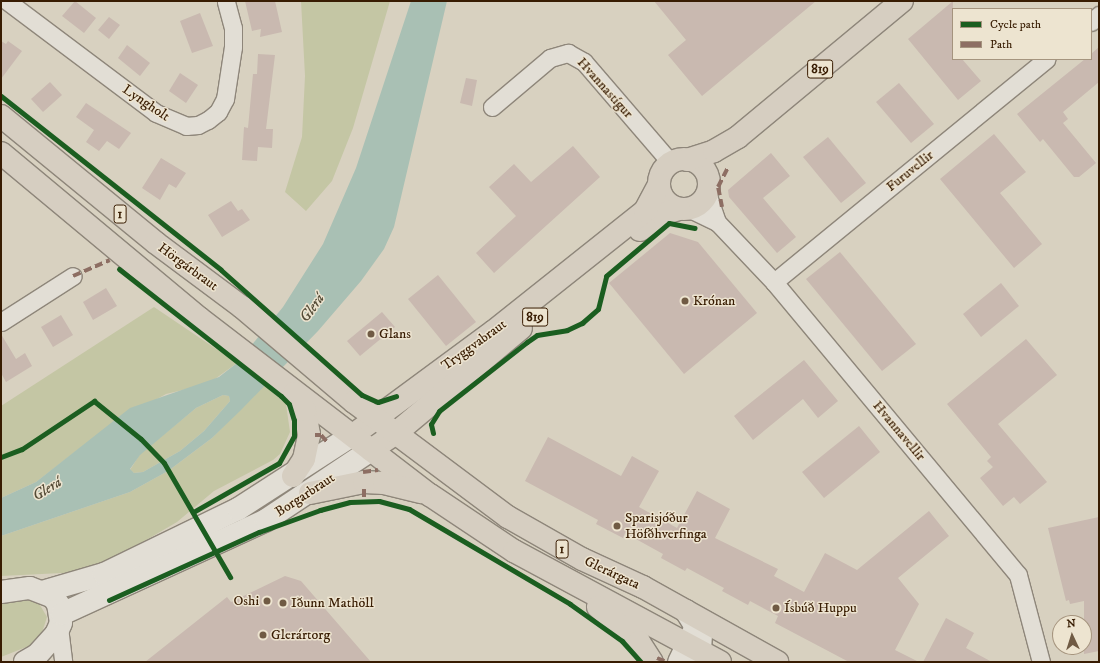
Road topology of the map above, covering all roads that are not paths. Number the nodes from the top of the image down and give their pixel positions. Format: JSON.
{"nodes":[{"id":1,"x":7,"y":1,"type":"edge"},
{"id":2,"x":226,"y":1,"type":"edge"},
{"id":3,"x":900,"y":2,"type":"edge"},
{"id":4,"x":1045,"y":60,"type":"edge"},
{"id":5,"x":492,"y":107,"type":"dead end"},
{"id":6,"x":1,"y":116,"type":"edge"},
{"id":7,"x":738,"y":137,"type":"junction"},
{"id":8,"x":1,"y":153,"type":"edge"},
{"id":9,"x":679,"y":161,"type":"junction"},
{"id":10,"x":659,"y":185,"type":"junction"},
{"id":11,"x":708,"y":187,"type":"junction"},
{"id":12,"x":684,"y":209,"type":"junction"},
{"id":13,"x":717,"y":222,"type":"junction"},
{"id":14,"x":73,"y":276,"type":"dead end"},
{"id":15,"x":774,"y":282,"type":"junction"},
{"id":16,"x":1,"y":322,"type":"edge"},
{"id":17,"x":288,"y":383,"type":"junction"},
{"id":18,"x":375,"y":418,"type":"junction"},
{"id":19,"x":396,"y":433,"type":"junction"},
{"id":20,"x":353,"y":435,"type":"junction"},
{"id":21,"x":371,"y":450,"type":"junction"},
{"id":22,"x":293,"y":476,"type":"junction"},
{"id":23,"x":310,"y":493,"type":"junction"},
{"id":24,"x":430,"y":495,"type":"junction"},
{"id":25,"x":566,"y":580,"type":"junction"},
{"id":26,"x":1,"y":592,"type":"edge"},
{"id":27,"x":42,"y":592,"type":"junction"},
{"id":28,"x":694,"y":619,"type":"junction"},
{"id":29,"x":60,"y":620,"type":"junction"},
{"id":30,"x":698,"y":657,"type":"edge"},
{"id":31,"x":25,"y":662,"type":"edge"},
{"id":32,"x":63,"y":662,"type":"edge"},
{"id":33,"x":652,"y":662,"type":"edge"},
{"id":34,"x":777,"y":662,"type":"edge"},
{"id":35,"x":1041,"y":662,"type":"edge"}],
"edges":[{"from":1,"to":2,"type":"street","name":"Lyngholt"},
{"from":3,"to":7,"type":"main road","name":"Tryggvabraut","number":"819"},
{"from":4,"to":15,"type":"street","name":"Furuvellir"},
{"from":5,"to":9,"type":"street","name":"Hvannastígur"},
{"from":6,"to":18,"type":"main road","name":"Hörgárbraut","number":"1"},
{"from":7,"to":9,"type":"main road","name":"Tryggvabraut","number":"819"},
{"from":7,"to":11,"type":"main road","name":"Tryggvabraut","number":"819"},
{"from":8,"to":17,"type":"main road","number":"1"},
{"from":9,"to":10,"type":"main road","name":"Tryggvabraut","number":"819"},
{"from":9,"to":11,"type":"main road"},
{"from":10,"to":12,"type":"main road"},
{"from":10,"to":18,"type":"main road","name":"Tryggvabraut","number":"819"},
{"from":11,"to":12,"type":"main road","name":"Tryggvabraut","number":"819"},
{"from":11,"to":13,"type":"street","name":"Hvannavellir"},
{"from":12,"to":13,"type":"street","name":"Hvannavellir"},
{"from":12,"to":19,"type":"main road","name":"Tryggvabraut","number":"819"},
{"from":13,"to":15,"type":"street","name":"Hvannavellir"},
{"from":14,"to":16,"type":"street"},
{"from":15,"to":35,"type":"street","name":"Hvannavellir"},
{"from":17,"to":20,"type":"main road","number":"1"},
{"from":17,"to":22,"type":"main road"},
{"from":18,"to":19,"type":"main road","name":"Glerárgata","number":"1"},
{"from":18,"to":20,"type":"main road","name":"Tryggvabraut","number":"819"},
{"from":19,"to":21,"type":"main road","name":"Tryggvabraut","number":"819"},
{"from":19,"to":28,"type":"main road","name":"Glerárgata","number":"1"},
{"from":20,"to":21,"type":"main road","name":"Glerárgata","number":"1"},
{"from":20,"to":22,"type":"street","name":"Borgarbraut"},
{"from":21,"to":23,"type":"street","name":"Borgarbraut"},
{"from":21,"to":24,"type":"main road","name":"Glerárgata","number":"1"},
{"from":22,"to":27,"type":"street","name":"Borgarbraut"},
{"from":23,"to":24,"type":"main road"},
{"from":23,"to":29,"type":"street","name":"Borgarbraut"},
{"from":24,"to":25,"type":"main road","name":"Glerárgata","number":"1"},
{"from":25,"to":30,"type":"main road","name":"Glerárgata","number":"1"},
{"from":25,"to":33,"type":"main road"},
{"from":26,"to":27,"type":"street","name":"Borgarbraut"},
{"from":27,"to":29,"type":"street"},
{"from":28,"to":30,"type":"street"},
{"from":28,"to":34,"type":"main road","name":"Glerárgata","number":"1"},
{"from":29,"to":31,"type":"street","name":"Borgarbraut"},
{"from":29,"to":32,"type":"street"}]}
